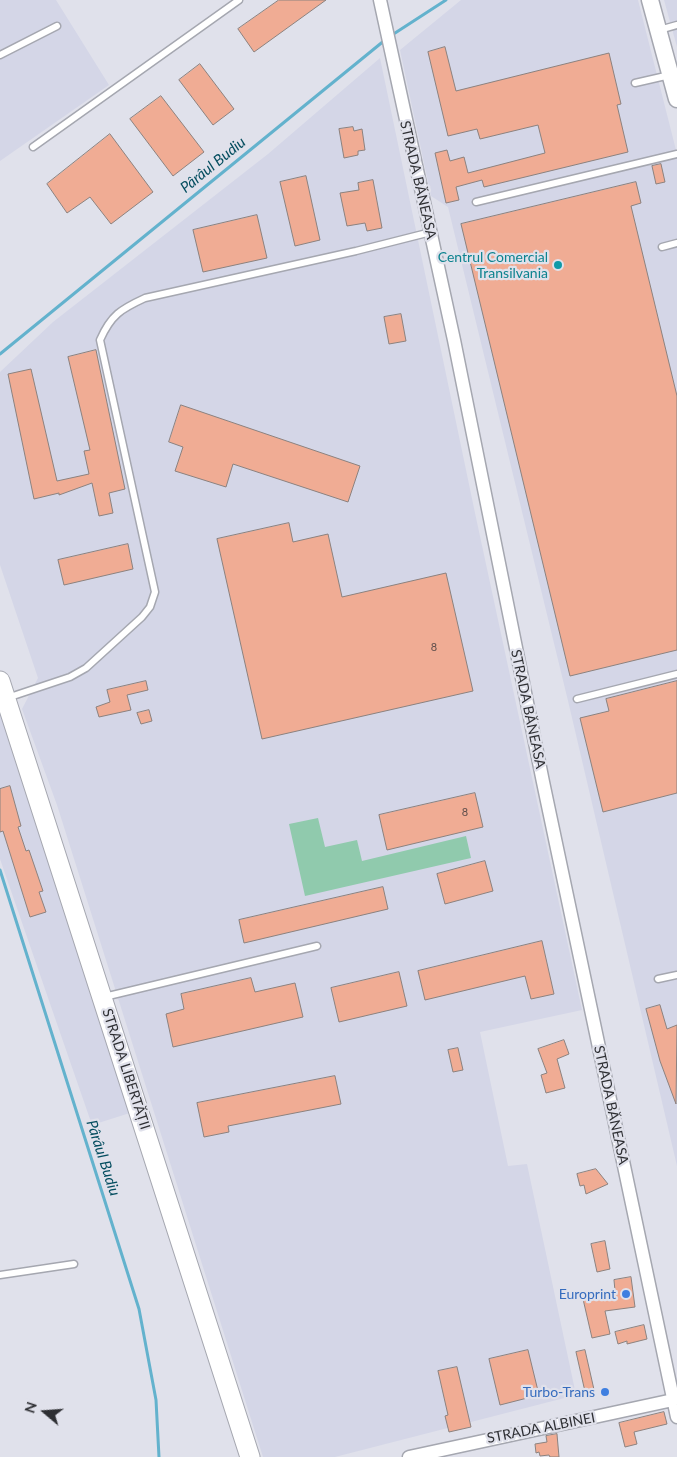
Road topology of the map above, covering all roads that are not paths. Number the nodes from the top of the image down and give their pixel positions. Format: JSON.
{"nodes":[{"id":1,"x":239,"y":0,"type":"edge"},
{"id":2,"x":380,"y":0,"type":"edge"},
{"id":3,"x":650,"y":0,"type":"edge"},
{"id":4,"x":677,"y":24,"type":"edge"},
{"id":5,"x":57,"y":26,"type":"dead end"},
{"id":6,"x":658,"y":30,"type":"junction"},
{"id":7,"x":0,"y":55,"type":"edge"},
{"id":8,"x":670,"y":75,"type":"junction"},
{"id":9,"x":635,"y":83,"type":"dead end"},
{"id":10,"x":677,"y":99,"type":"edge"},
{"id":11,"x":33,"y":147,"type":"dead end"},
{"id":12,"x":677,"y":154,"type":"edge"},
{"id":13,"x":476,"y":202,"type":"dead end"},
{"id":14,"x":430,"y":232,"type":"junction"},
{"id":15,"x":677,"y":243,"type":"edge"},
{"id":16,"x":662,"y":247,"type":"dead end"},
{"id":17,"x":677,"y":674,"type":"edge"},
{"id":18,"x":3,"y":690,"type":"edge"},
{"id":19,"x":577,"y":699,"type":"dead end"},
{"id":20,"x":317,"y":946,"type":"dead end"},
{"id":21,"x":677,"y":975,"type":"edge"},
{"id":22,"x":658,"y":979,"type":"dead end"},
{"id":23,"x":103,"y":997,"type":"junction"},
{"id":24,"x":74,"y":1264,"type":"dead end"},
{"id":25,"x":0,"y":1275,"type":"edge"},
{"id":26,"x":673,"y":1400,"type":"junction"},
{"id":27,"x":677,"y":1417,"type":"edge"},
{"id":28,"x":250,"y":1457,"type":"edge"},
{"id":29,"x":409,"y":1457,"type":"edge"}],
"edges":[{"from":1,"to":11,"type":"lane"},
{"from":2,"to":14,"type":"street","name":"STRADA BĂNEASA"},
{"from":3,"to":6,"type":"street"},
{"from":4,"to":6,"type":"lane"},
{"from":5,"to":7,"type":"lane"},
{"from":6,"to":8,"type":"street"},
{"from":8,"to":9,"type":"lane"},
{"from":8,"to":10,"type":"street"},
{"from":12,"to":13,"type":"lane"},
{"from":14,"to":18,"type":"lane"},
{"from":14,"to":26,"type":"street","name":"STRADA BĂNEASA"},
{"from":15,"to":16,"type":"lane"},
{"from":17,"to":19,"type":"lane"},
{"from":18,"to":23,"type":"main road","name":"STRADA LIBERTĂȚII"},
{"from":20,"to":23,"type":"lane"},
{"from":21,"to":22,"type":"lane"},
{"from":23,"to":28,"type":"main road","name":"STRADA LIBERTĂȚII"},
{"from":24,"to":25,"type":"lane"},
{"from":26,"to":27,"type":"street","name":"STRADA BĂNEASA"},
{"from":26,"to":29,"type":"street","name":"STRADA ALBINEI"}]}
